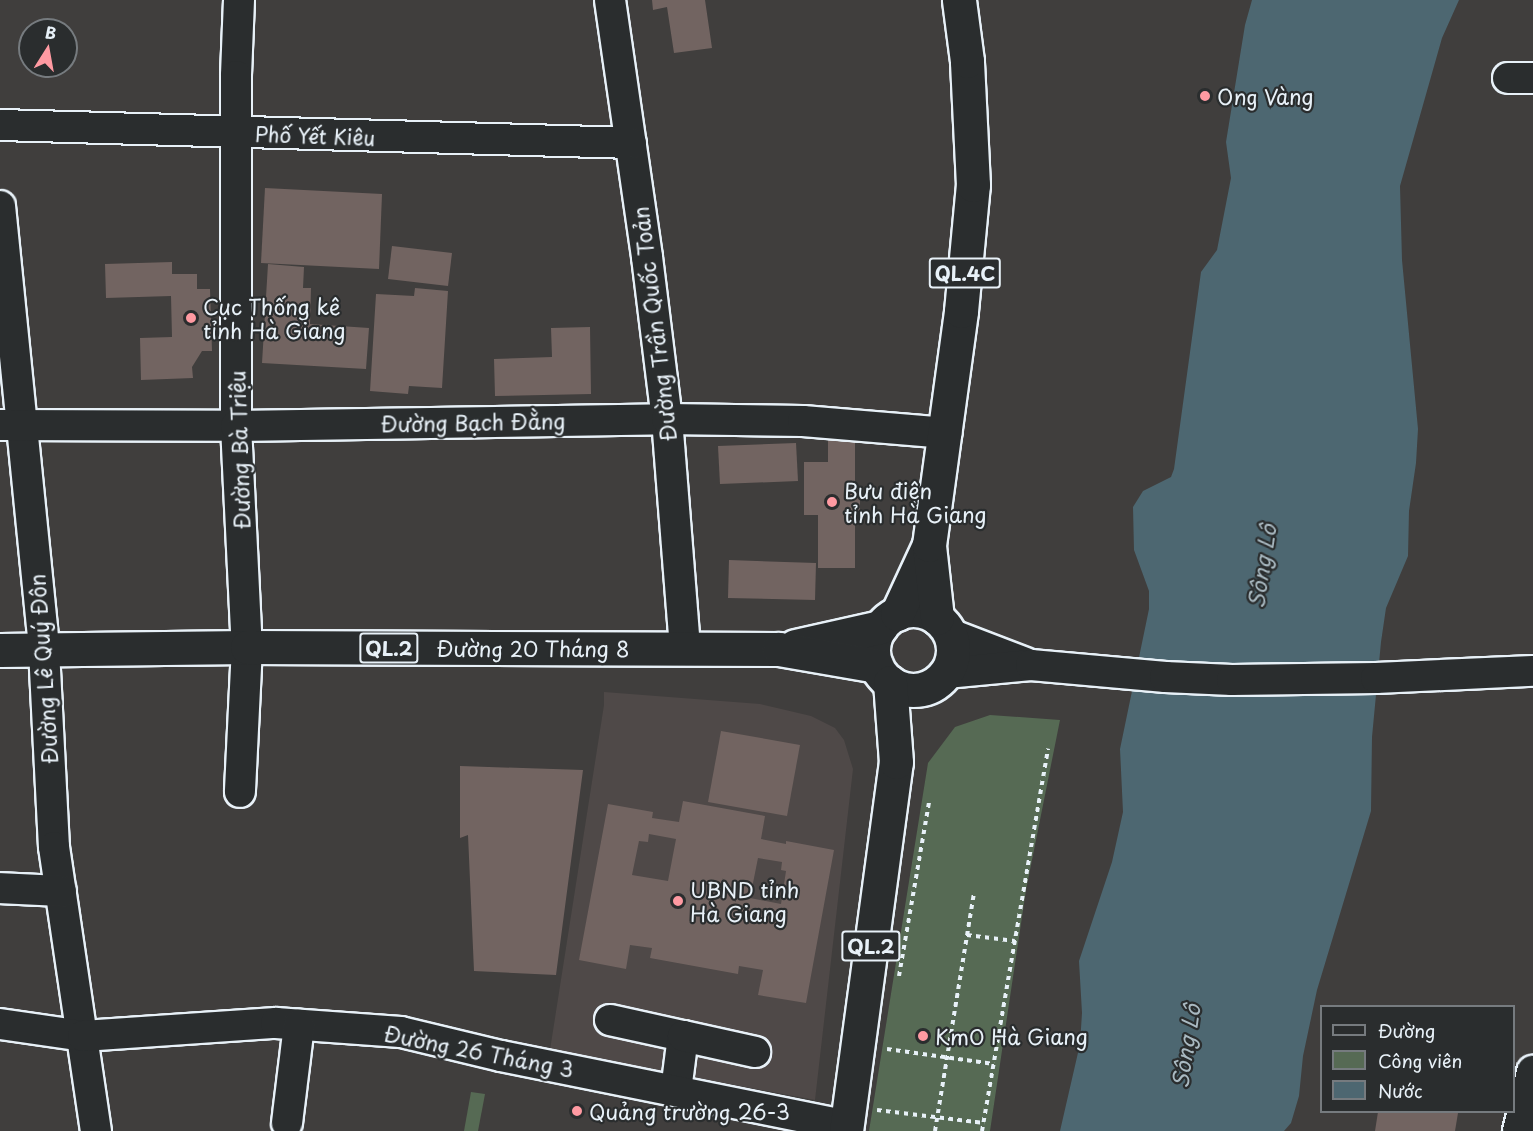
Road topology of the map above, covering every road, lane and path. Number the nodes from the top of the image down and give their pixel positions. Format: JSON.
{"nodes":[{"id":1,"x":239,"y":0,"type":"edge"},
{"id":2,"x":610,"y":0,"type":"edge"},
{"id":3,"x":959,"y":0,"type":"edge"},
{"id":4,"x":0,"y":125,"type":"edge"},
{"id":5,"x":236,"y":132,"type":"junction"},
{"id":6,"x":631,"y":143,"type":"junction"},
{"id":7,"x":0,"y":206,"type":"edge"},
{"id":8,"x":667,"y":419,"type":"junction"},
{"id":9,"x":10,"y":425,"type":"edge"},
{"id":10,"x":236,"y":426,"type":"junction"},
{"id":11,"x":946,"y":433,"type":"junction"},
{"id":12,"x":929,"y":545,"type":"junction"},
{"id":13,"x":889,"y":620,"type":"junction"},
{"id":14,"x":943,"y":626,"type":"junction"},
{"id":15,"x":247,"y":647,"type":"junction"},
{"id":16,"x":685,"y":649,"type":"junction"},
{"id":17,"x":779,"y":649,"type":"junction"},
{"id":18,"x":0,"y":650,"type":"edge"},
{"id":19,"x":44,"y":650,"type":"junction"},
{"id":20,"x":1031,"y":665,"type":"junction"},
{"id":21,"x":1533,"y":671,"type":"edge"},
{"id":22,"x":883,"y":674,"type":"junction"},
{"id":23,"x":934,"y":681,"type":"junction"},
{"id":24,"x":1048,"y":749,"type":"dead end"},
{"id":25,"x":896,"y":762,"type":"junction"},
{"id":26,"x":240,"y":792,"type":"dead end"},
{"id":27,"x":929,"y":802,"type":"dead end"},
{"id":28,"x":0,"y":888,"type":"edge"},
{"id":29,"x":61,"y":891,"type":"junction"},
{"id":30,"x":974,"y":893,"type":"dead end"},
{"id":31,"x":967,"y":935,"type":"junction"},
{"id":32,"x":1015,"y":941,"type":"junction"},
{"id":33,"x":899,"y":979,"type":"dead end"},
{"id":34,"x":609,"y":1020,"type":"dead end"},
{"id":35,"x":0,"y":1024,"type":"edge"},
{"id":36,"x":299,"y":1024,"type":"junction"},
{"id":37,"x":83,"y":1036,"type":"junction"},
{"id":38,"x":683,"y":1036,"type":"junction"},
{"id":39,"x":889,"y":1038,"type":"dead end"},
{"id":40,"x":887,"y":1049,"type":"junction"},
{"id":41,"x":754,"y":1052,"type":"dead end"},
{"id":42,"x":947,"y":1057,"type":"junction"},
{"id":43,"x":885,"y":1059,"type":"dead end"},
{"id":44,"x":994,"y":1064,"type":"junction"},
{"id":45,"x":1533,"y":1072,"type":"edge"},
{"id":46,"x":676,"y":1091,"type":"junction"},
{"id":47,"x":878,"y":1100,"type":"dead end"},
{"id":48,"x":877,"y":1110,"type":"junction"},
{"id":49,"x":938,"y":1117,"type":"junction"},
{"id":50,"x":287,"y":1123,"type":"dead end"},
{"id":51,"x":984,"y":1123,"type":"junction"},
{"id":52,"x":856,"y":1126,"type":"edge"},
{"id":53,"x":96,"y":1131,"type":"edge"},
{"id":54,"x":935,"y":1131,"type":"edge"},
{"id":55,"x":982,"y":1131,"type":"edge"},
{"id":56,"x":1519,"y":1131,"type":"edge"}],
"edges":[{"from":1,"to":5,"type":"street","name":"Đường Bà Triệu"},
{"from":2,"to":6,"type":"street","name":"Đường Trần Quốc Toản"},
{"from":3,"to":11,"type":"main road","number":"QL.4C"},
{"from":4,"to":5,"type":"street","name":"Phố Yết Kiêu"},
{"from":5,"to":6,"type":"street","name":"Phố Yết Kiêu"},
{"from":5,"to":10,"type":"street","name":"Đường Bà Triệu"},
{"from":6,"to":8,"type":"street","name":"Đường Trần Quốc Toản"},
{"from":7,"to":9,"type":"street","name":"Đường Lê Quý Đôn"},
{"from":8,"to":10,"type":"street","name":"Đường Bạch Đằng"},
{"from":8,"to":11,"type":"street","name":"Đường Bạch Đằng"},
{"from":8,"to":16,"type":"street","name":"Đường Trần Quốc Toản"},
{"from":9,"to":10,"type":"street","name":"Đường Bạch Đằng"},
{"from":9,"to":19,"type":"street","name":"Đường Lê Quý Đôn"},
{"from":10,"to":15,"type":"street","name":"Đường Bà Triệu"},
{"from":11,"to":12,"type":"main road","number":"QL.4C"},
{"from":12,"to":13,"type":"main road","number":"QL.4C"},
{"from":12,"to":14,"type":"main road","number":"QL.4C"},
{"from":13,"to":14,"type":"main road"},
{"from":13,"to":17,"type":"main road","name":"Đường 20 Tháng 8","number":"QL.2"},
{"from":13,"to":22,"type":"main road"},
{"from":14,"to":20,"type":"street"},
{"from":14,"to":23,"type":"main road"},
{"from":15,"to":16,"type":"main road","name":"Đường 20 Tháng 8","number":"QL.2"},
{"from":15,"to":19,"type":"main road","name":"Đường 20 Tháng 8","number":"QL.2"},
{"from":15,"to":26,"type":"street","name":"Đường Bà Triệu"},
{"from":16,"to":17,"type":"main road","name":"Đường 20 Tháng 8","number":"QL.2"},
{"from":17,"to":22,"type":"main road","name":"Đường 20 Tháng 8","number":"QL.2"},
{"from":18,"to":19,"type":"main road","name":"Đường 20 Tháng 8","number":"QL.2"},
{"from":19,"to":29,"type":"street","name":"Đường Lê Quý Đôn"},
{"from":20,"to":21,"type":"street"},
{"from":20,"to":23,"type":"street"},
{"from":22,"to":23,"type":"main road"},
{"from":22,"to":25,"type":"main road","number":"QL.2"},
{"from":23,"to":25,"type":"main road","number":"QL.2"},
{"from":24,"to":32,"type":"path"},
{"from":25,"to":52,"type":"main road","number":"QL.2"},
{"from":27,"to":33,"type":"path"},
{"from":28,"to":29,"type":"street"},
{"from":29,"to":37,"type":"street","name":"Đường Lê Quý Đôn"},
{"from":30,"to":31,"type":"path"},
{"from":31,"to":32,"type":"path"},
{"from":31,"to":42,"type":"path"},
{"from":32,"to":44,"type":"path"},
{"from":34,"to":38,"type":"street"},
{"from":35,"to":37,"type":"street","name":"Đường 26 Tháng 3"},
{"from":36,"to":37,"type":"street","name":"Đường 26 Tháng 3"},
{"from":36,"to":46,"type":"street","name":"Đường 26 Tháng 3"},
{"from":36,"to":50,"type":"street"},
{"from":37,"to":53,"type":"street","name":"Đường Lê Quý Đôn"},
{"from":38,"to":41,"type":"street"},
{"from":38,"to":46,"type":"street"},
{"from":39,"to":40,"type":"path"},
{"from":40,"to":42,"type":"path"},
{"from":40,"to":43,"type":"path"},
{"from":42,"to":44,"type":"path"},
{"from":42,"to":49,"type":"path"},
{"from":44,"to":51,"type":"path"},
{"from":45,"to":56,"type":"main road"},
{"from":46,"to":52,"type":"street","name":"Đường 26 Tháng 3"},
{"from":47,"to":48,"type":"path"},
{"from":48,"to":49,"type":"path"},
{"from":48,"to":52,"type":"path"},
{"from":49,"to":51,"type":"path"},
{"from":49,"to":54,"type":"path"},
{"from":51,"to":55,"type":"path"}]}
